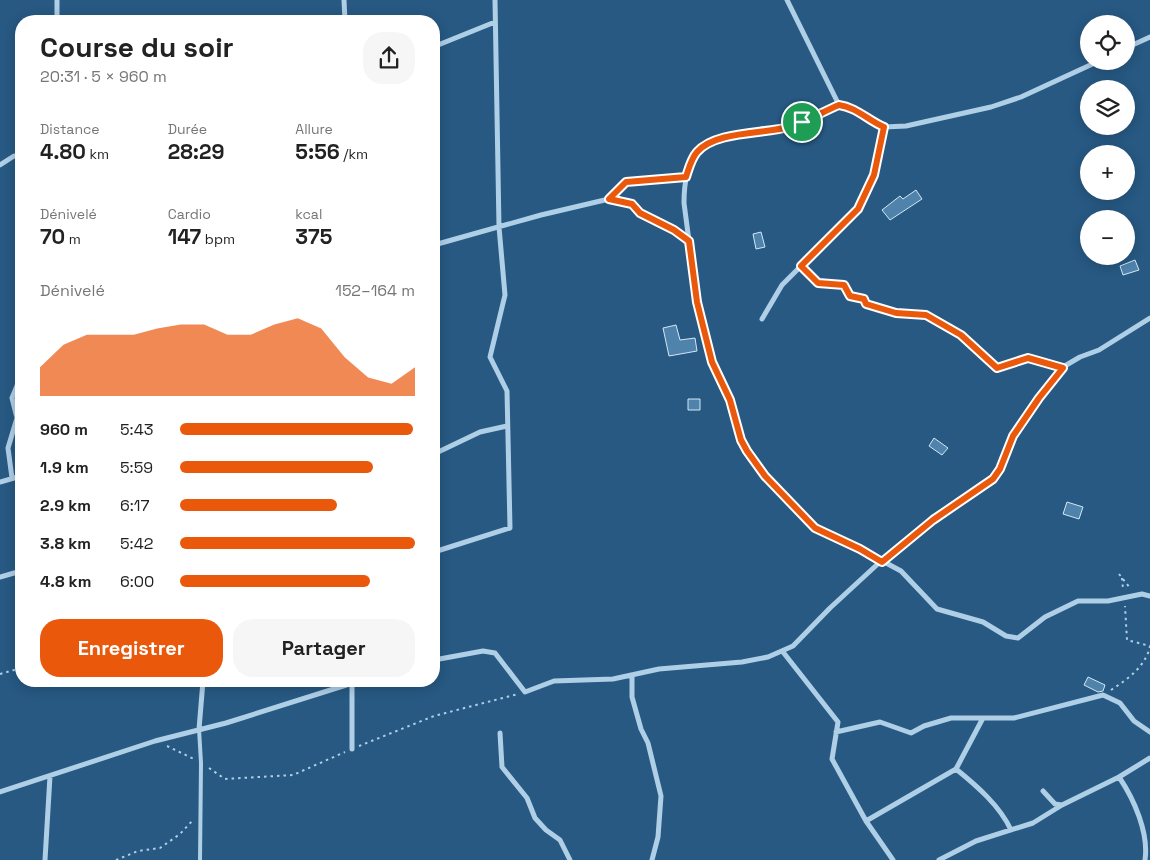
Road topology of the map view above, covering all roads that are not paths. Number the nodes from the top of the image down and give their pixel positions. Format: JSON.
{"nodes":[{"id":1,"x":56,"y":0,"type":"edge"},
{"id":2,"x":344,"y":0,"type":"edge"},
{"id":3,"x":495,"y":0,"type":"edge"},
{"id":4,"x":787,"y":0,"type":"edge"},
{"id":5,"x":57,"y":15,"type":"edge"},
{"id":6,"x":345,"y":15,"type":"edge"},
{"id":7,"x":496,"y":22,"type":"junction"},
{"id":8,"x":1150,"y":37,"type":"edge"},
{"id":9,"x":440,"y":44,"type":"edge"},
{"id":10,"x":1135,"y":44,"type":"edge"},
{"id":11,"x":1081,"y":70,"type":"edge"},
{"id":12,"x":839,"y":105,"type":"junction"},
{"id":13,"x":884,"y":127,"type":"junction"},
{"id":14,"x":15,"y":156,"type":"edge"},
{"id":15,"x":0,"y":165,"type":"edge"},
{"id":16,"x":686,"y":177,"type":"junction"},
{"id":17,"x":609,"y":199,"type":"junction"},
{"id":18,"x":499,"y":227,"type":"junction"},
{"id":19,"x":689,"y":241,"type":"junction"},
{"id":20,"x":440,"y":243,"type":"edge"},
{"id":21,"x":801,"y":266,"type":"junction"},
{"id":22,"x":1150,"y":318,"type":"edge"},
{"id":23,"x":762,"y":319,"type":"dead end"},
{"id":24,"x":1063,"y":368,"type":"junction"},
{"id":25,"x":15,"y":391,"type":"edge"},
{"id":26,"x":15,"y":410,"type":"edge"},
{"id":27,"x":15,"y":425,"type":"edge"},
{"id":28,"x":508,"y":426,"type":"junction"},
{"id":29,"x":440,"y":451,"type":"edge"},
{"id":30,"x":15,"y":477,"type":"edge"},
{"id":31,"x":12,"y":478,"type":"junction"},
{"id":32,"x":0,"y":482,"type":"edge"},
{"id":33,"x":440,"y":550,"type":"edge"},
{"id":34,"x":882,"y":562,"type":"junction"},
{"id":35,"x":15,"y":573,"type":"edge"},
{"id":36,"x":0,"y":577,"type":"edge"},
{"id":37,"x":1150,"y":596,"type":"edge"},
{"id":38,"x":783,"y":652,"type":"junction"},
{"id":39,"x":440,"y":659,"type":"edge"},
{"id":40,"x":632,"y":675,"type":"junction"},
{"id":41,"x":202,"y":687,"type":"edge"},
{"id":42,"x":339,"y":687,"type":"edge"},
{"id":43,"x":352,"y":687,"type":"edge"},
{"id":44,"x":983,"y":718,"type":"junction"},
{"id":45,"x":199,"y":729,"type":"junction"},
{"id":46,"x":836,"y":732,"type":"junction"},
{"id":47,"x":1150,"y":732,"type":"edge"},
{"id":48,"x":500,"y":733,"type":"dead end"},
{"id":49,"x":352,"y":749,"type":"road end"},
{"id":50,"x":1150,"y":758,"type":"edge"},
{"id":51,"x":956,"y":769,"type":"junction"},
{"id":52,"x":50,"y":776,"type":"junction"},
{"id":53,"x":1119,"y":777,"type":"junction"},
{"id":54,"x":1043,"y":791,"type":"dead end"},
{"id":55,"x":0,"y":792,"type":"edge"},
{"id":56,"x":1062,"y":805,"type":"junction"},
{"id":57,"x":866,"y":821,"type":"junction"},
{"id":58,"x":1011,"y":830,"type":"junction"},
{"id":59,"x":45,"y":860,"type":"edge"},
{"id":60,"x":200,"y":860,"type":"edge"},
{"id":61,"x":570,"y":860,"type":"edge"},
{"id":62,"x":652,"y":860,"type":"edge"},
{"id":63,"x":893,"y":860,"type":"edge"},
{"id":64,"x":939,"y":860,"type":"edge"},
{"id":65,"x":1145,"y":860,"type":"edge"}],
"edges":[{"from":1,"to":5,"type":"street"},
{"from":2,"to":6,"type":"street"},
{"from":3,"to":7,"type":"street"},
{"from":4,"to":12,"type":"street"},
{"from":7,"to":9,"type":"street"},
{"from":7,"to":18,"type":"street"},
{"from":8,"to":10,"type":"street"},
{"from":11,"to":13,"type":"street"},
{"from":12,"to":13,"type":"street"},
{"from":12,"to":16,"type":"street"},
{"from":13,"to":21,"type":"street"},
{"from":14,"to":15,"type":"street"},
{"from":16,"to":17,"type":"street"},
{"from":16,"to":19,"type":"street"},
{"from":17,"to":18,"type":"street"},
{"from":17,"to":19,"type":"street"},
{"from":18,"to":20,"type":"street"},
{"from":18,"to":28,"type":"street"},
{"from":19,"to":34,"type":"street"},
{"from":21,"to":23,"type":"street"},
{"from":21,"to":24,"type":"street"},
{"from":22,"to":24,"type":"street"},
{"from":24,"to":34,"type":"street"},
{"from":25,"to":26,"type":"street"},
{"from":27,"to":31,"type":"street"},
{"from":28,"to":29,"type":"street"},
{"from":28,"to":33,"type":"street"},
{"from":30,"to":31,"type":"street"},
{"from":31,"to":32,"type":"street"},
{"from":34,"to":37,"type":"street"},
{"from":34,"to":38,"type":"street"},
{"from":35,"to":36,"type":"street"},
{"from":38,"to":40,"type":"street"},
{"from":38,"to":46,"type":"street"},
{"from":39,"to":40,"type":"street"},
{"from":40,"to":62,"type":"street"},
{"from":41,"to":45,"type":"street"},
{"from":42,"to":45,"type":"street"},
{"from":43,"to":49,"type":"street"},
{"from":44,"to":46,"type":"street"},
{"from":44,"to":47,"type":"street"},
{"from":44,"to":51,"type":"street"},
{"from":45,"to":52,"type":"street"},
{"from":45,"to":60,"type":"lane"},
{"from":46,"to":57,"type":"street"},
{"from":48,"to":61,"type":"street"},
{"from":50,"to":53,"type":"street"},
{"from":51,"to":57,"type":"street"},
{"from":51,"to":58,"type":"street"},
{"from":52,"to":55,"type":"street"},
{"from":52,"to":59,"type":"street"},
{"from":53,"to":56,"type":"street"},
{"from":53,"to":65,"type":"street"},
{"from":54,"to":56,"type":"street"},
{"from":56,"to":58,"type":"street"},
{"from":57,"to":63,"type":"street"},
{"from":58,"to":64,"type":"street"}]}
